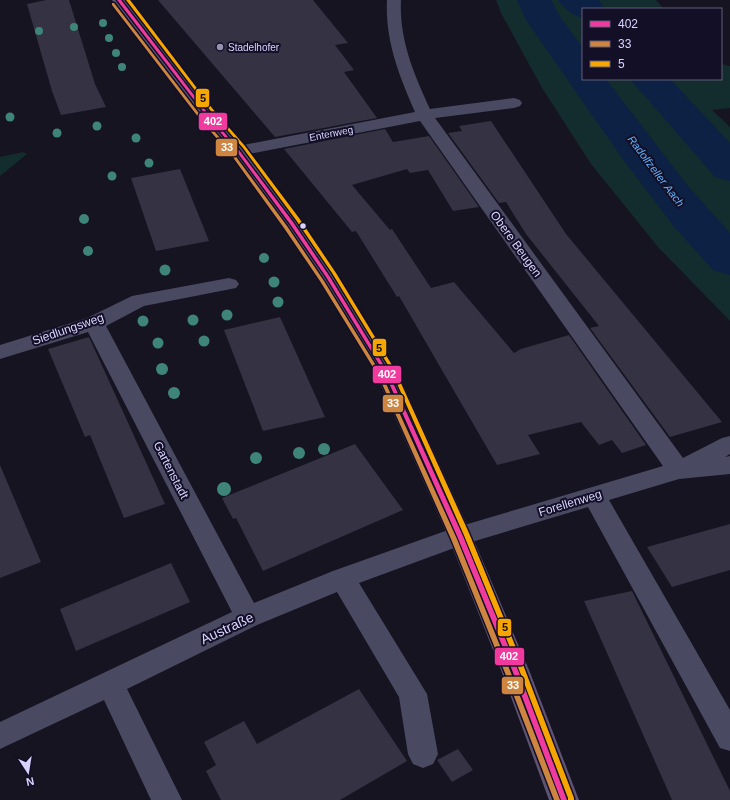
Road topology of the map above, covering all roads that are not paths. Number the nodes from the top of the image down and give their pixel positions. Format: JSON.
{"nodes":[{"id":1,"x":119,"y":0,"type":"edge"},
{"id":2,"x":394,"y":0,"type":"edge"},
{"id":3,"x":514,"y":103,"type":"dead end"},
{"id":4,"x":424,"y":115,"type":"junction"},
{"id":5,"x":238,"y":151,"type":"junction"},
{"id":6,"x":229,"y":284,"type":"dead end"},
{"id":7,"x":94,"y":323,"type":"junction"},
{"id":8,"x":0,"y":352,"type":"edge"},
{"id":9,"x":730,"y":444,"type":"edge"},
{"id":10,"x":730,"y":465,"type":"edge"},
{"id":11,"x":679,"y":470,"type":"junction"},
{"id":12,"x":594,"y":496,"type":"junction"},
{"id":13,"x":460,"y":536,"type":"junction"},
{"id":14,"x":342,"y":578,"type":"junction"},
{"id":15,"x":248,"y":617,"type":"junction"},
{"id":16,"x":110,"y":683,"type":"junction"},
{"id":17,"x":0,"y":736,"type":"edge"},
{"id":18,"x":730,"y":738,"type":"edge"},
{"id":19,"x":422,"y":754,"type":"dead end"},
{"id":20,"x":167,"y":800,"type":"edge"},
{"id":21,"x":564,"y":800,"type":"edge"}],
"edges":[{"from":1,"to":5,"type":"main road"},
{"from":2,"to":4,"type":"street","name":"Obere Beugen"},
{"from":3,"to":4,"type":"street","name":"Entenweg"},
{"from":4,"to":5,"type":"street","name":"Entenweg"},
{"from":4,"to":11,"type":"street","name":"Obere Beugen"},
{"from":5,"to":13,"type":"main road"},
{"from":6,"to":7,"type":"street","name":"Siedlungsweg"},
{"from":7,"to":8,"type":"street","name":"Siedlungsweg"},
{"from":7,"to":15,"type":"street","name":"Gartenstadt"},
{"from":9,"to":11,"type":"street","name":"Forellenweg"},
{"from":10,"to":11,"type":"street","name":"Forellenweg"},
{"from":11,"to":12,"type":"street","name":"Forellenweg"},
{"from":12,"to":13,"type":"street","name":"Forellenweg"},
{"from":12,"to":18,"type":"street"},
{"from":13,"to":14,"type":"street","name":"Austraße"},
{"from":13,"to":21,"type":"main road"},
{"from":14,"to":15,"type":"street","name":"Austraße"},
{"from":14,"to":19,"type":"street"},
{"from":15,"to":16,"type":"street","name":"Austraße"},
{"from":16,"to":17,"type":"street","name":"Austraße"},
{"from":16,"to":20,"type":"street"}]}
